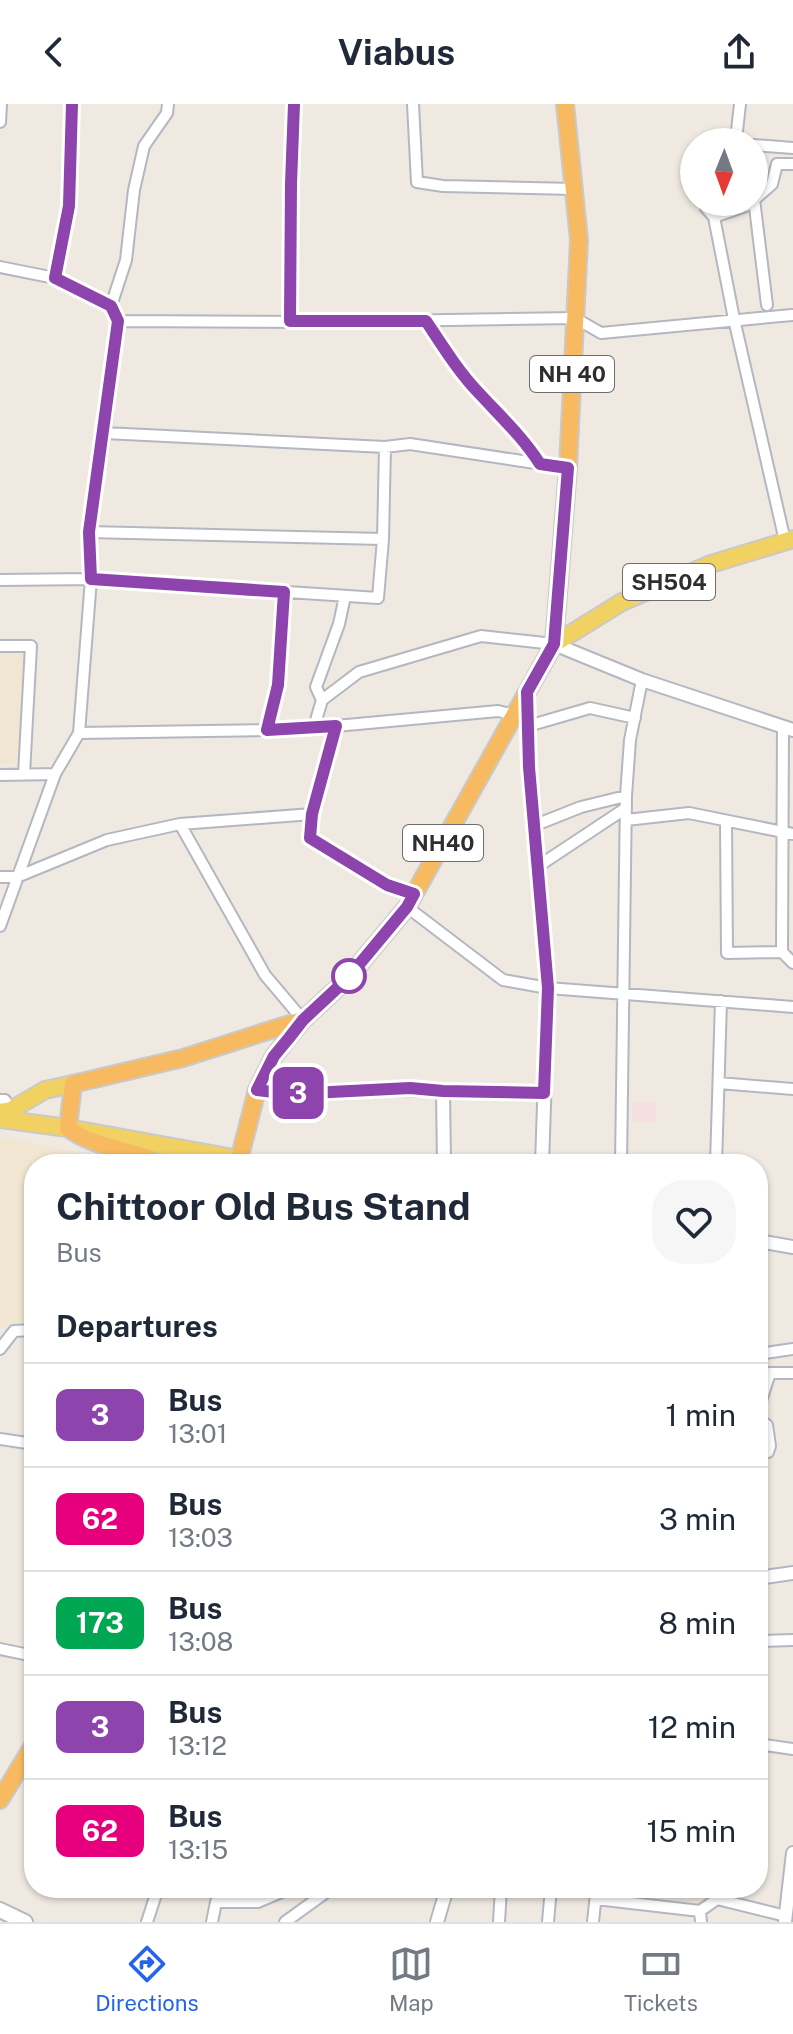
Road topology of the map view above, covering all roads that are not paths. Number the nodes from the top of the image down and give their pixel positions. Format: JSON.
{"nodes":[{"id":1,"x":1,"y":104,"type":"edge"},
{"id":2,"x":72,"y":104,"type":"edge"},
{"id":3,"x":168,"y":104,"type":"edge"},
{"id":4,"x":294,"y":104,"type":"edge"},
{"id":5,"x":413,"y":104,"type":"edge"},
{"id":6,"x":565,"y":104,"type":"edge"},
{"id":7,"x":740,"y":104,"type":"edge"},
{"id":8,"x":0,"y":122,"type":"edge"},
{"id":9,"x":740,"y":128,"type":"edge"},
{"id":10,"x":768,"y":146,"type":"edge"},
{"id":11,"x":793,"y":148,"type":"edge"},
{"id":12,"x":793,"y":164,"type":"edge"},
{"id":13,"x":768,"y":187,"type":"edge"},
{"id":14,"x":574,"y":189,"type":"junction"},
{"id":15,"x":755,"y":216,"type":"edge"},
{"id":16,"x":714,"y":217,"type":"edge"},
{"id":17,"x":0,"y":267,"type":"edge"},
{"id":18,"x":55,"y":278,"type":"junction"},
{"id":19,"x":767,"y":305,"type":"dead end"},
{"id":20,"x":111,"y":306,"type":"junction"},
{"id":21,"x":792,"y":315,"type":"edge"},
{"id":22,"x":575,"y":318,"type":"junction"},
{"id":23,"x":734,"y":319,"type":"junction"},
{"id":24,"x":118,"y":321,"type":"junction"},
{"id":25,"x":290,"y":321,"type":"junction"},
{"id":26,"x":426,"y":321,"type":"junction"},
{"id":27,"x":105,"y":433,"type":"junction"},
{"id":28,"x":385,"y":447,"type":"junction"},
{"id":29,"x":540,"y":464,"type":"junction"},
{"id":30,"x":568,"y":468,"type":"junction"},
{"id":31,"x":89,"y":532,"type":"junction"},
{"id":32,"x":383,"y":539,"type":"junction"},
{"id":33,"x":789,"y":540,"type":"edge"},
{"id":34,"x":91,"y":579,"type":"junction"},
{"id":35,"x":0,"y":580,"type":"edge"},
{"id":36,"x":284,"y":592,"type":"junction"},
{"id":37,"x":345,"y":596,"type":"junction"},
{"id":38,"x":554,"y":644,"type":"junction"},
{"id":39,"x":0,"y":646,"type":"edge"},
{"id":40,"x":642,"y":680,"type":"junction"},
{"id":41,"x":322,"y":700,"type":"junction"},
{"id":42,"x":635,"y":718,"type":"junction"},
{"id":43,"x":522,"y":720,"type":"junction"},
{"id":44,"x":336,"y":726,"type":"junction"},
{"id":45,"x":314,"y":727,"type":"junction"},
{"id":46,"x":788,"y":728,"type":"edge"},
{"id":47,"x":267,"y":730,"type":"junction"},
{"id":48,"x":79,"y":733,"type":"junction"},
{"id":49,"x":24,"y":774,"type":"junction"},
{"id":50,"x":55,"y":774,"type":"junction"},
{"id":51,"x":0,"y":775,"type":"edge"},
{"id":52,"x":626,"y":796,"type":"junction"},
{"id":53,"x":312,"y":814,"type":"junction"},
{"id":54,"x":626,"y":814,"type":"junction"},
{"id":55,"x":726,"y":821,"type":"junction"},
{"id":56,"x":180,"y":824,"type":"junction"},
{"id":57,"x":533,"y":826,"type":"junction"},
{"id":58,"x":788,"y":834,"type":"edge"},
{"id":59,"x":537,"y":867,"type":"junction"},
{"id":60,"x":0,"y":877,"type":"edge"},
{"id":61,"x":17,"y":877,"type":"junction"},
{"id":62,"x":411,"y":900,"type":"junction"},
{"id":63,"x":0,"y":926,"type":"edge"},
{"id":64,"x":782,"y":952,"type":"junction"},
{"id":65,"x":793,"y":963,"type":"edge"},
{"id":66,"x":548,"y":988,"type":"junction"},
{"id":67,"x":625,"y":994,"type":"junction"},
{"id":68,"x":721,"y":1001,"type":"junction"},
{"id":69,"x":793,"y":1007,"type":"edge"},
{"id":70,"x":303,"y":1020,"type":"junction"},
{"id":71,"x":719,"y":1083,"type":"junction"},
{"id":72,"x":73,"y":1084,"type":"junction"},
{"id":73,"x":793,"y":1089,"type":"edge"},
{"id":74,"x":257,"y":1090,"type":"junction"},
{"id":75,"x":443,"y":1091,"type":"junction"},
{"id":76,"x":544,"y":1093,"type":"junction"},
{"id":77,"x":6,"y":1113,"type":"edge"},
{"id":78,"x":68,"y":1128,"type":"junction"},
{"id":79,"x":135,"y":1154,"type":"edge"},
{"id":80,"x":200,"y":1154,"type":"edge"},
{"id":81,"x":243,"y":1154,"type":"edge"},
{"id":82,"x":444,"y":1154,"type":"edge"},
{"id":83,"x":542,"y":1154,"type":"edge"},
{"id":84,"x":621,"y":1154,"type":"edge"},
{"id":85,"x":716,"y":1154,"type":"edge"},
{"id":86,"x":768,"y":1243,"type":"edge"},
{"id":87,"x":793,"y":1247,"type":"edge"},
{"id":88,"x":24,"y":1330,"type":"edge"},
{"id":89,"x":0,"y":1349,"type":"edge"},
{"id":90,"x":793,"y":1349,"type":"edge"},
{"id":91,"x":768,"y":1353,"type":"edge"},
{"id":92,"x":793,"y":1373,"type":"edge"},
{"id":93,"x":768,"y":1377,"type":"edge"},
{"id":94,"x":768,"y":1432,"type":"edge"},
{"id":95,"x":0,"y":1439,"type":"edge"},
{"id":96,"x":24,"y":1443,"type":"edge"},
{"id":97,"x":768,"y":1452,"type":"edge"},
{"id":98,"x":793,"y":1573,"type":"edge"},
{"id":99,"x":768,"y":1577,"type":"edge"},
{"id":100,"x":793,"y":1640,"type":"edge"},
{"id":101,"x":768,"y":1641,"type":"edge"},
{"id":102,"x":0,"y":1649,"type":"edge"},
{"id":103,"x":24,"y":1654,"type":"edge"},
{"id":104,"x":768,"y":1745,"type":"edge"},
{"id":105,"x":793,"y":1749,"type":"edge"},
{"id":106,"x":24,"y":1762,"type":"edge"},
{"id":107,"x":24,"y":1768,"type":"edge"},
{"id":108,"x":18,"y":1773,"type":"junction"},
{"id":109,"x":0,"y":1800,"type":"edge"},
{"id":110,"x":793,"y":1853,"type":"edge"},
{"id":111,"x":155,"y":1898,"type":"edge"},
{"id":112,"x":267,"y":1898,"type":"edge"},
{"id":113,"x":318,"y":1898,"type":"edge"},
{"id":114,"x":444,"y":1898,"type":"edge"},
{"id":115,"x":500,"y":1898,"type":"edge"},
{"id":116,"x":550,"y":1898,"type":"edge"},
{"id":117,"x":596,"y":1898,"type":"edge"},
{"id":118,"x":619,"y":1898,"type":"edge"},
{"id":119,"x":714,"y":1898,"type":"edge"},
{"id":120,"x":731,"y":1898,"type":"edge"},
{"id":121,"x":0,"y":1910,"type":"edge"},
{"id":122,"x":700,"y":1916,"type":"edge"},
{"id":123,"x":786,"y":1919,"type":"edge"},
{"id":124,"x":25,"y":1922,"type":"edge"},
{"id":125,"x":147,"y":1922,"type":"edge"},
{"id":126,"x":212,"y":1922,"type":"edge"},
{"id":127,"x":285,"y":1922,"type":"edge"},
{"id":128,"x":437,"y":1922,"type":"edge"},
{"id":129,"x":499,"y":1922,"type":"edge"},
{"id":130,"x":548,"y":1922,"type":"edge"},
{"id":131,"x":593,"y":1922,"type":"edge"}],
"edges":[{"from":1,"to":8,"type":"street"},
{"from":2,"to":18,"type":"street"},
{"from":3,"to":20,"type":"street"},
{"from":4,"to":25,"type":"street"},
{"from":5,"to":14,"type":"street"},
{"from":6,"to":14,"type":"highway","number":"NH 40"},
{"from":7,"to":9,"type":"street"},
{"from":10,"to":11,"type":"street"},
{"from":12,"to":13,"type":"street"},
{"from":14,"to":22,"type":"highway","number":"NH 40"},
{"from":15,"to":19,"type":"street"},
{"from":16,"to":23,"type":"street"},
{"from":17,"to":18,"type":"street"},
{"from":18,"to":20,"type":"street"},
{"from":20,"to":24,"type":"street"},
{"from":21,"to":23,"type":"street"},
{"from":22,"to":23,"type":"street"},
{"from":22,"to":26,"type":"street"},
{"from":22,"to":30,"type":"highway","number":"NH 40"},
{"from":23,"to":33,"type":"street"},
{"from":24,"to":25,"type":"street"},
{"from":24,"to":27,"type":"street"},
{"from":25,"to":26,"type":"street"},
{"from":26,"to":29,"type":"street"},
{"from":27,"to":28,"type":"street"},
{"from":27,"to":31,"type":"street"},
{"from":28,"to":29,"type":"street"},
{"from":28,"to":32,"type":"street"},
{"from":29,"to":30,"type":"street"},
{"from":30,"to":38,"type":"highway","number":"NH 40"},
{"from":31,"to":32,"type":"street"},
{"from":31,"to":34,"type":"street"},
{"from":32,"to":37,"type":"street"},
{"from":33,"to":38,"type":"main road","number":"SH504"},
{"from":34,"to":35,"type":"street"},
{"from":34,"to":36,"type":"street"},
{"from":34,"to":48,"type":"street"},
{"from":36,"to":37,"type":"street"},
{"from":36,"to":47,"type":"street"},
{"from":37,"to":41,"type":"street"},
{"from":38,"to":40,"type":"street"},
{"from":38,"to":41,"type":"street"},
{"from":38,"to":43,"type":"highway","number":"NH40"},
{"from":39,"to":49,"type":"street"},
{"from":40,"to":42,"type":"street"},
{"from":40,"to":46,"type":"street"},
{"from":41,"to":45,"type":"street"},
{"from":42,"to":43,"type":"street"},
{"from":42,"to":52,"type":"street"},
{"from":43,"to":44,"type":"street"},
{"from":43,"to":57,"type":"street"},
{"from":43,"to":62,"type":"highway","number":"NH40"},
{"from":44,"to":45,"type":"street"},
{"from":44,"to":53,"type":"street"},
{"from":45,"to":47,"type":"street"},
{"from":46,"to":58,"type":"street"},
{"from":47,"to":48,"type":"street"},
{"from":48,"to":50,"type":"street"},
{"from":49,"to":50,"type":"street"},
{"from":49,"to":51,"type":"street"},
{"from":50,"to":61,"type":"street"},
{"from":52,"to":54,"type":"street"},
{"from":52,"to":57,"type":"street"},
{"from":53,"to":56,"type":"street"},
{"from":53,"to":62,"type":"street"},
{"from":54,"to":55,"type":"street"},
{"from":54,"to":59,"type":"street"},
{"from":54,"to":67,"type":"street"},
{"from":55,"to":58,"type":"street"},
{"from":55,"to":64,"type":"street"},
{"from":56,"to":61,"type":"street"},
{"from":56,"to":70,"type":"street"},
{"from":57,"to":59,"type":"street"},
{"from":58,"to":64,"type":"street"},
{"from":59,"to":66,"type":"street"},
{"from":60,"to":61,"type":"street"},
{"from":61,"to":63,"type":"street"},
{"from":62,"to":66,"type":"street"},
{"from":62,"to":70,"type":"highway","number":"NH40"},
{"from":64,"to":65,"type":"street"},
{"from":66,"to":67,"type":"street"},
{"from":66,"to":76,"type":"street"},
{"from":67,"to":68,"type":"street"},
{"from":67,"to":84,"type":"street"},
{"from":68,"to":69,"type":"street"},
{"from":68,"to":71,"type":"street"},
{"from":70,"to":72,"type":"highway","number":"NH40"},
{"from":70,"to":74,"type":"highway","number":"NH40"},
{"from":71,"to":73,"type":"street"},
{"from":71,"to":85,"type":"street"},
{"from":72,"to":77,"type":"main road"},
{"from":72,"to":78,"type":"highway"},
{"from":74,"to":75,"type":"street"},
{"from":74,"to":81,"type":"highway","number":"NH40"},
{"from":75,"to":76,"type":"street"},
{"from":75,"to":82,"type":"street"},
{"from":76,"to":83,"type":"street"},
{"from":77,"to":78,"type":"main road"},
{"from":78,"to":79,"type":"highway"},
{"from":78,"to":80,"type":"main road"},
{"from":86,"to":87,"type":"street"},
{"from":88,"to":89,"type":"street"},
{"from":90,"to":91,"type":"street"},
{"from":92,"to":93,"type":"street"},
{"from":94,"to":97,"type":"street"},
{"from":95,"to":96,"type":"street"},
{"from":98,"to":99,"type":"street"},
{"from":100,"to":101,"type":"street"},
{"from":102,"to":103,"type":"street"},
{"from":104,"to":105,"type":"street"},
{"from":106,"to":108,"type":"highway"},
{"from":107,"to":108,"type":"street"},
{"from":108,"to":109,"type":"highway"},
{"from":110,"to":123,"type":"street"},
{"from":111,"to":125,"type":"street"},
{"from":112,"to":126,"type":"street"},
{"from":113,"to":127,"type":"street"},
{"from":114,"to":128,"type":"street"},
{"from":115,"to":129,"type":"street"},
{"from":116,"to":130,"type":"street"},
{"from":117,"to":131,"type":"street"},
{"from":118,"to":122,"type":"street"},
{"from":119,"to":122,"type":"street"},
{"from":120,"to":123,"type":"street"},
{"from":121,"to":124,"type":"main road"}]}
